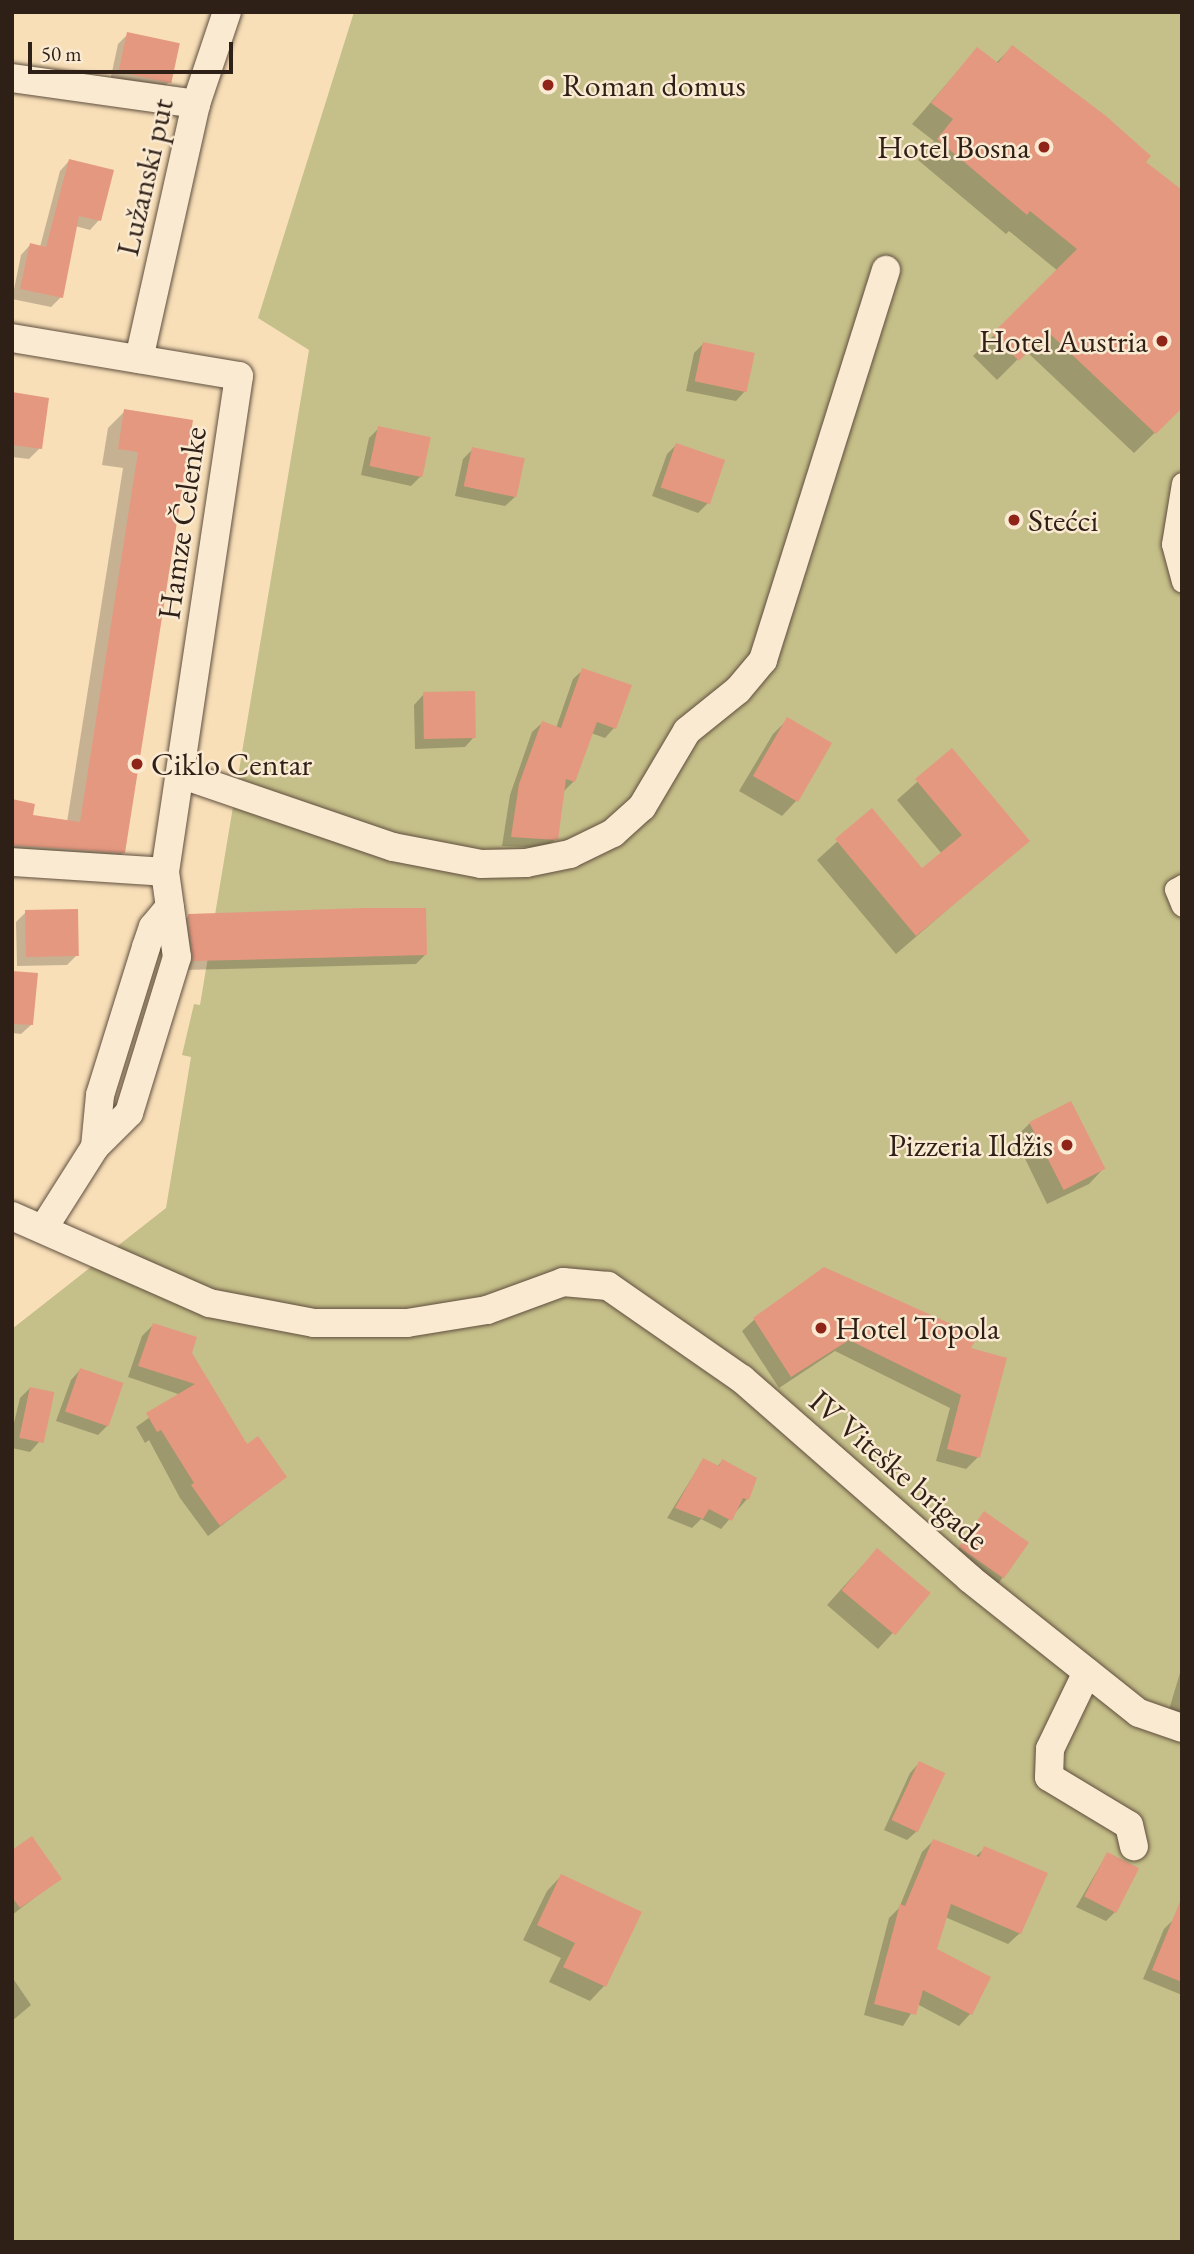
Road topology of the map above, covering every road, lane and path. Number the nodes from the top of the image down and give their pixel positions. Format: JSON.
{"nodes":[{"id":1,"x":228,"y":12,"type":"edge"},
{"id":2,"x":12,"y":78,"type":"edge"},
{"id":3,"x":196,"y":104,"type":"junction"},
{"id":4,"x":886,"y":270,"type":"dead end"},
{"id":5,"x":12,"y":338,"type":"edge"},
{"id":6,"x":139,"y":359,"type":"junction"},
{"id":7,"x":1182,"y":483,"type":"edge"},
{"id":8,"x":1182,"y":582,"type":"edge"},
{"id":9,"x":180,"y":774,"type":"junction"},
{"id":10,"x":12,"y":862,"type":"edge"},
{"id":11,"x":165,"y":872,"type":"junction"},
{"id":12,"x":1182,"y":885,"type":"edge"},
{"id":13,"x":1182,"y":906,"type":"edge"},
{"id":14,"x":12,"y":1216,"type":"edge"},
{"id":15,"x":43,"y":1229,"type":"junction"},
{"id":16,"x":1087,"y":1672,"type":"junction"},
{"id":17,"x":1182,"y":1728,"type":"edge"},
{"id":18,"x":1134,"y":1846,"type":"dead end"}],
"edges":[{"from":1,"to":3,"type":"street","name":"Lužanski put"},
{"from":2,"to":3,"type":"street"},
{"from":3,"to":6,"type":"street","name":"Lužanski put"},
{"from":4,"to":9,"type":"street"},
{"from":5,"to":6,"type":"street","name":"Hamze Čelenke"},
{"from":6,"to":9,"type":"street","name":"Hamze Čelenke"},
{"from":7,"to":8,"type":"street"},
{"from":9,"to":11,"type":"street","name":"Hamze Čelenke"},
{"from":10,"to":11,"type":"street"},
{"from":11,"to":15,"type":"street","name":"Hamze Čelenke"},
{"from":12,"to":13,"type":"street"},
{"from":14,"to":15,"type":"street"},
{"from":15,"to":16,"type":"street","name":"IV Viteške brigade"},
{"from":16,"to":17,"type":"street","name":"IV Viteške brigade"},
{"from":16,"to":18,"type":"street"}]}
